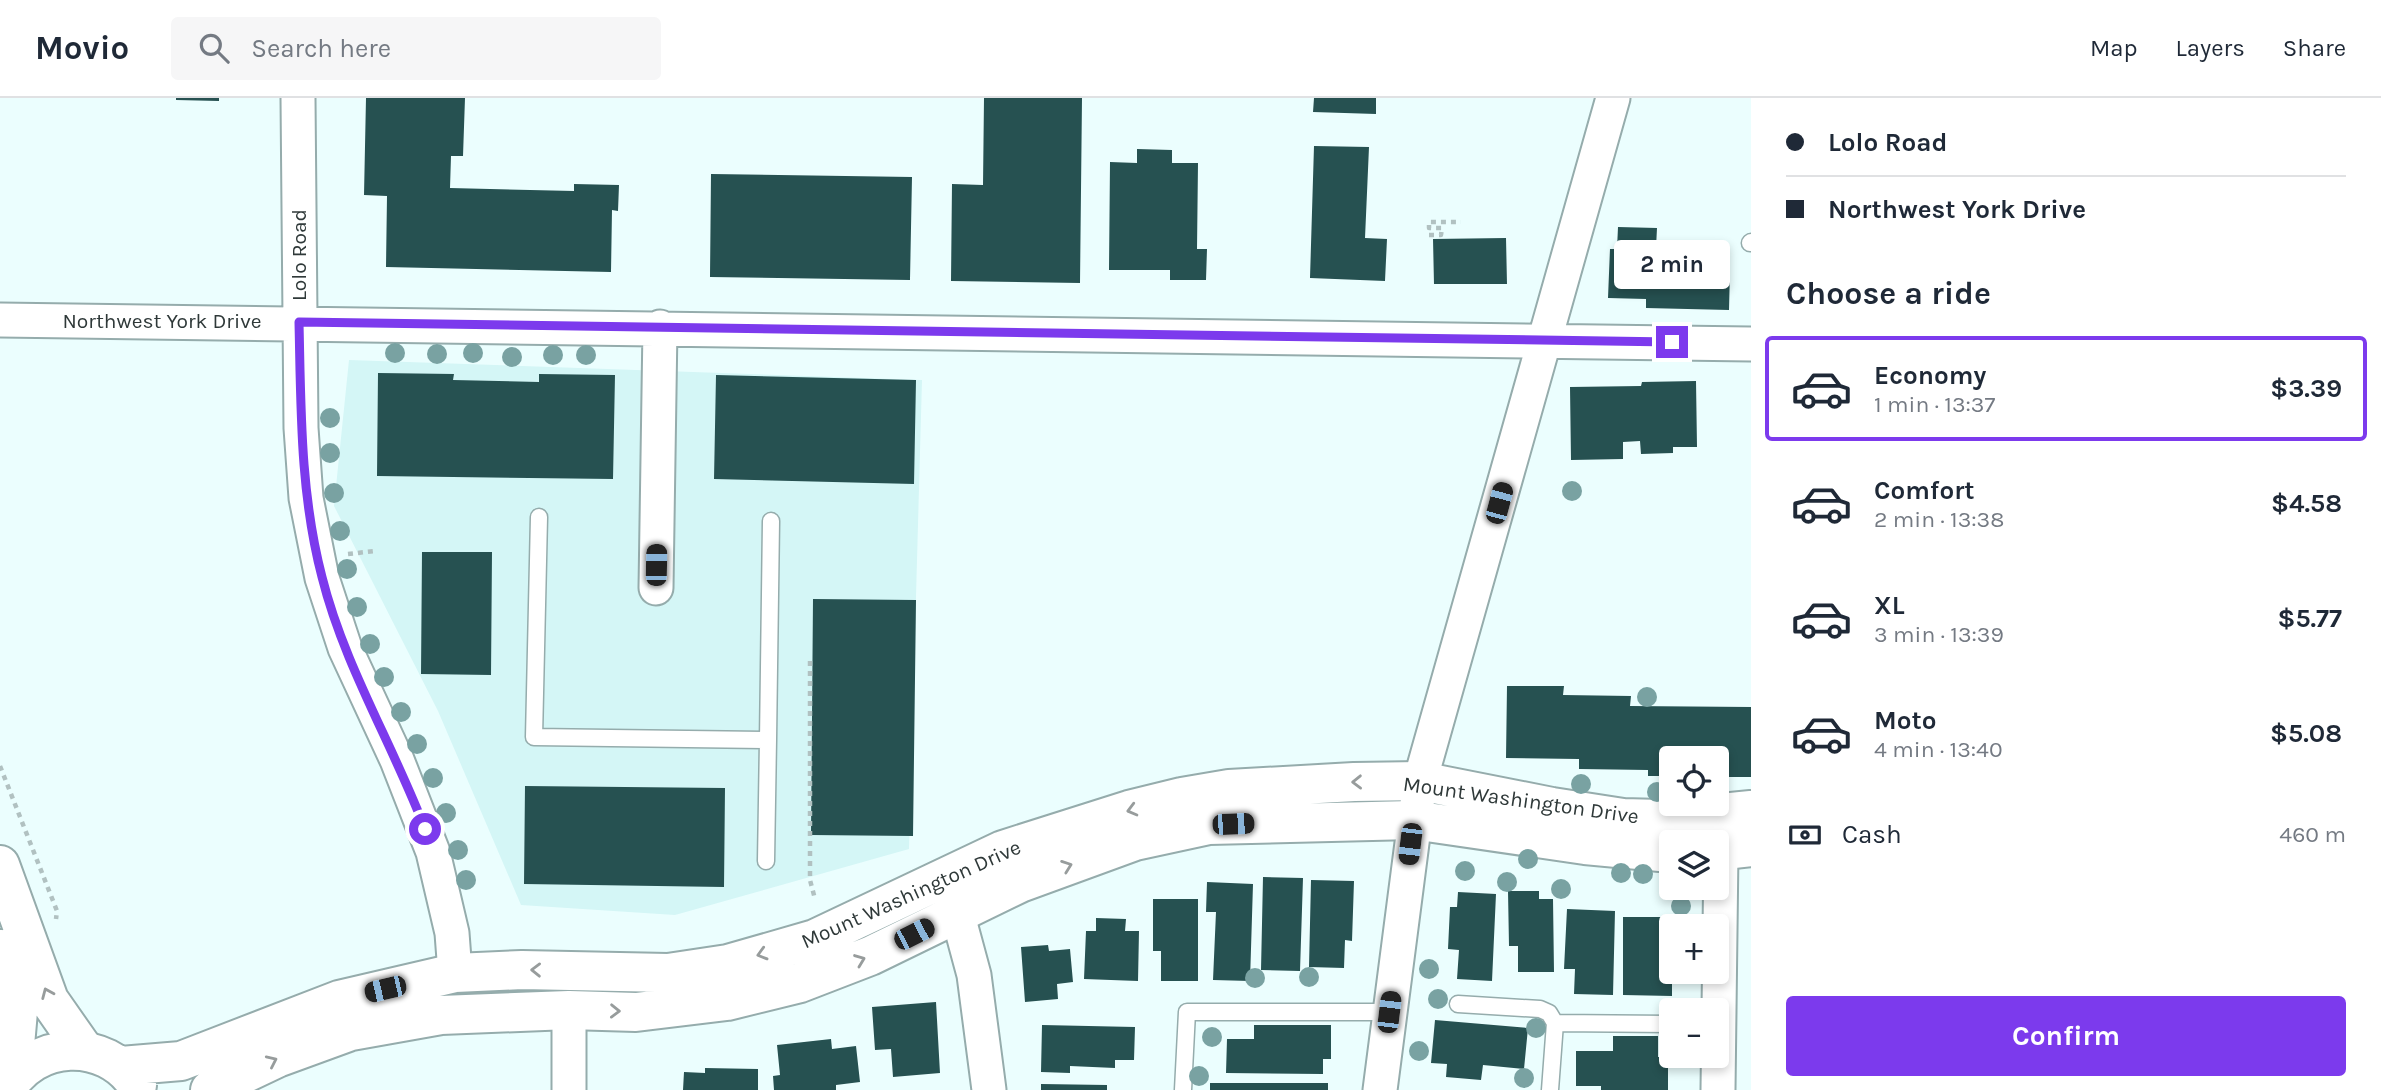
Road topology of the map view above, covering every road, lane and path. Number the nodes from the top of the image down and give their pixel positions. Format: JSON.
{"nodes":[{"id":1,"x":298,"y":98,"type":"edge"},
{"id":2,"x":1613,"y":98,"type":"edge"},
{"id":3,"x":1461,"y":222,"type":"dead end"},
{"id":4,"x":1429,"y":235,"type":"dead end"},
{"id":5,"x":0,"y":320,"type":"edge"},
{"id":6,"x":299,"y":322,"type":"junction"},
{"id":7,"x":660,"y":327,"type":"junction"},
{"id":8,"x":1544,"y":341,"type":"junction"},
{"id":9,"x":1751,"y":344,"type":"edge"},
{"id":10,"x":539,"y":517,"type":"dead end"},
{"id":11,"x":771,"y":521,"type":"dead end"},
{"id":12,"x":375,"y":551,"type":"dead end"},
{"id":13,"x":348,"y":554,"type":"dead end"},
{"id":14,"x":656,"y":588,"type":"dead end"},
{"id":15,"x":810,"y":662,"type":"dead end"},
{"id":16,"x":768,"y":740,"type":"junction"},
{"id":17,"x":1420,"y":781,"type":"junction"},
{"id":18,"x":1751,"y":810,"type":"edge"},
{"id":19,"x":1413,"y":820,"type":"junction"},
{"id":20,"x":1730,"y":850,"type":"edge"},
{"id":21,"x":1659,"y":852,"type":"edge"},
{"id":22,"x":765,"y":860,"type":"dead end"},
{"id":23,"x":0,"y":865,"type":"edge"},
{"id":24,"x":815,"y":899,"type":"dead end"},
{"id":25,"x":957,"y":912,"type":"junction"},
{"id":26,"x":0,"y":949,"type":"edge"},
{"id":27,"x":455,"y":973,"type":"junction"},
{"id":28,"x":1720,"y":998,"type":"edge"},
{"id":29,"x":1458,"y":1004,"type":"dead end"},
{"id":30,"x":569,"y":1010,"type":"junction"},
{"id":31,"x":1389,"y":1012,"type":"junction"},
{"id":32,"x":1555,"y":1023,"type":"junction"},
{"id":33,"x":1659,"y":1024,"type":"edge"},
{"id":34,"x":84,"y":1050,"type":"junction"},
{"id":35,"x":1718,"y":1068,"type":"edge"},
{"id":36,"x":130,"y":1078,"type":"edge"},
{"id":37,"x":9,"y":1085,"type":"edge"},
{"id":38,"x":210,"y":1090,"type":"edge"},
{"id":39,"x":569,"y":1090,"type":"edge"},
{"id":40,"x":989,"y":1090,"type":"edge"},
{"id":41,"x":1183,"y":1090,"type":"edge"},
{"id":42,"x":1380,"y":1090,"type":"edge"},
{"id":43,"x":1550,"y":1090,"type":"edge"},
{"id":44,"x":1718,"y":1090,"type":"edge"}],
"edges":[{"from":1,"to":6,"type":"street","name":"Lolo Road"},
{"from":2,"to":8,"type":"street"},
{"from":3,"to":4,"type":"path"},
{"from":5,"to":6,"type":"street","name":"Northwest York Drive"},
{"from":6,"to":7,"type":"street","name":"Northwest York Drive"},
{"from":6,"to":27,"type":"street","name":"Lolo Road"},
{"from":7,"to":8,"type":"street","name":"Northwest York Drive"},
{"from":7,"to":14,"type":"street"},
{"from":8,"to":9,"type":"street","name":"Northwest York Drive"},
{"from":8,"to":17,"type":"street"},
{"from":10,"to":16,"type":"lane"},
{"from":11,"to":16,"type":"lane"},
{"from":12,"to":13,"type":"path"},
{"from":15,"to":24,"type":"path"},
{"from":16,"to":22,"type":"lane"},
{"from":17,"to":18,"type":"main road","name":"Mount Washington Drive"},
{"from":17,"to":19,"type":"street"},
{"from":17,"to":27,"type":"main road","name":"Mount Washington Drive","one_way":true},
{"from":19,"to":21,"type":"main road","name":"Mount Washington Drive"},
{"from":25,"to":19,"type":"main road","name":"Mount Washington Drive","one_way":true},
{"from":19,"to":31,"type":"street"},
{"from":20,"to":28,"type":"street"},
{"from":34,"to":23,"type":"main road","one_way":true},
{"from":30,"to":25,"type":"main road","name":"Mount Washington Drive","one_way":true},
{"from":25,"to":40,"type":"street"},
{"from":26,"to":37,"type":"main road"},
{"from":27,"to":36,"type":"main road","name":"Mount Washington Drive"},
{"from":29,"to":32,"type":"lane"},
{"from":38,"to":30,"type":"main road","name":"Mount Washington Drive","one_way":true},
{"from":30,"to":39,"type":"street"},
{"from":31,"to":41,"type":"lane"},
{"from":31,"to":42,"type":"street"},
{"from":32,"to":33,"type":"lane"},
{"from":32,"to":43,"type":"lane"},
{"from":34,"to":36,"type":"main road"},
{"from":34,"to":37,"type":"main road"},
{"from":35,"to":44,"type":"street"}]}
